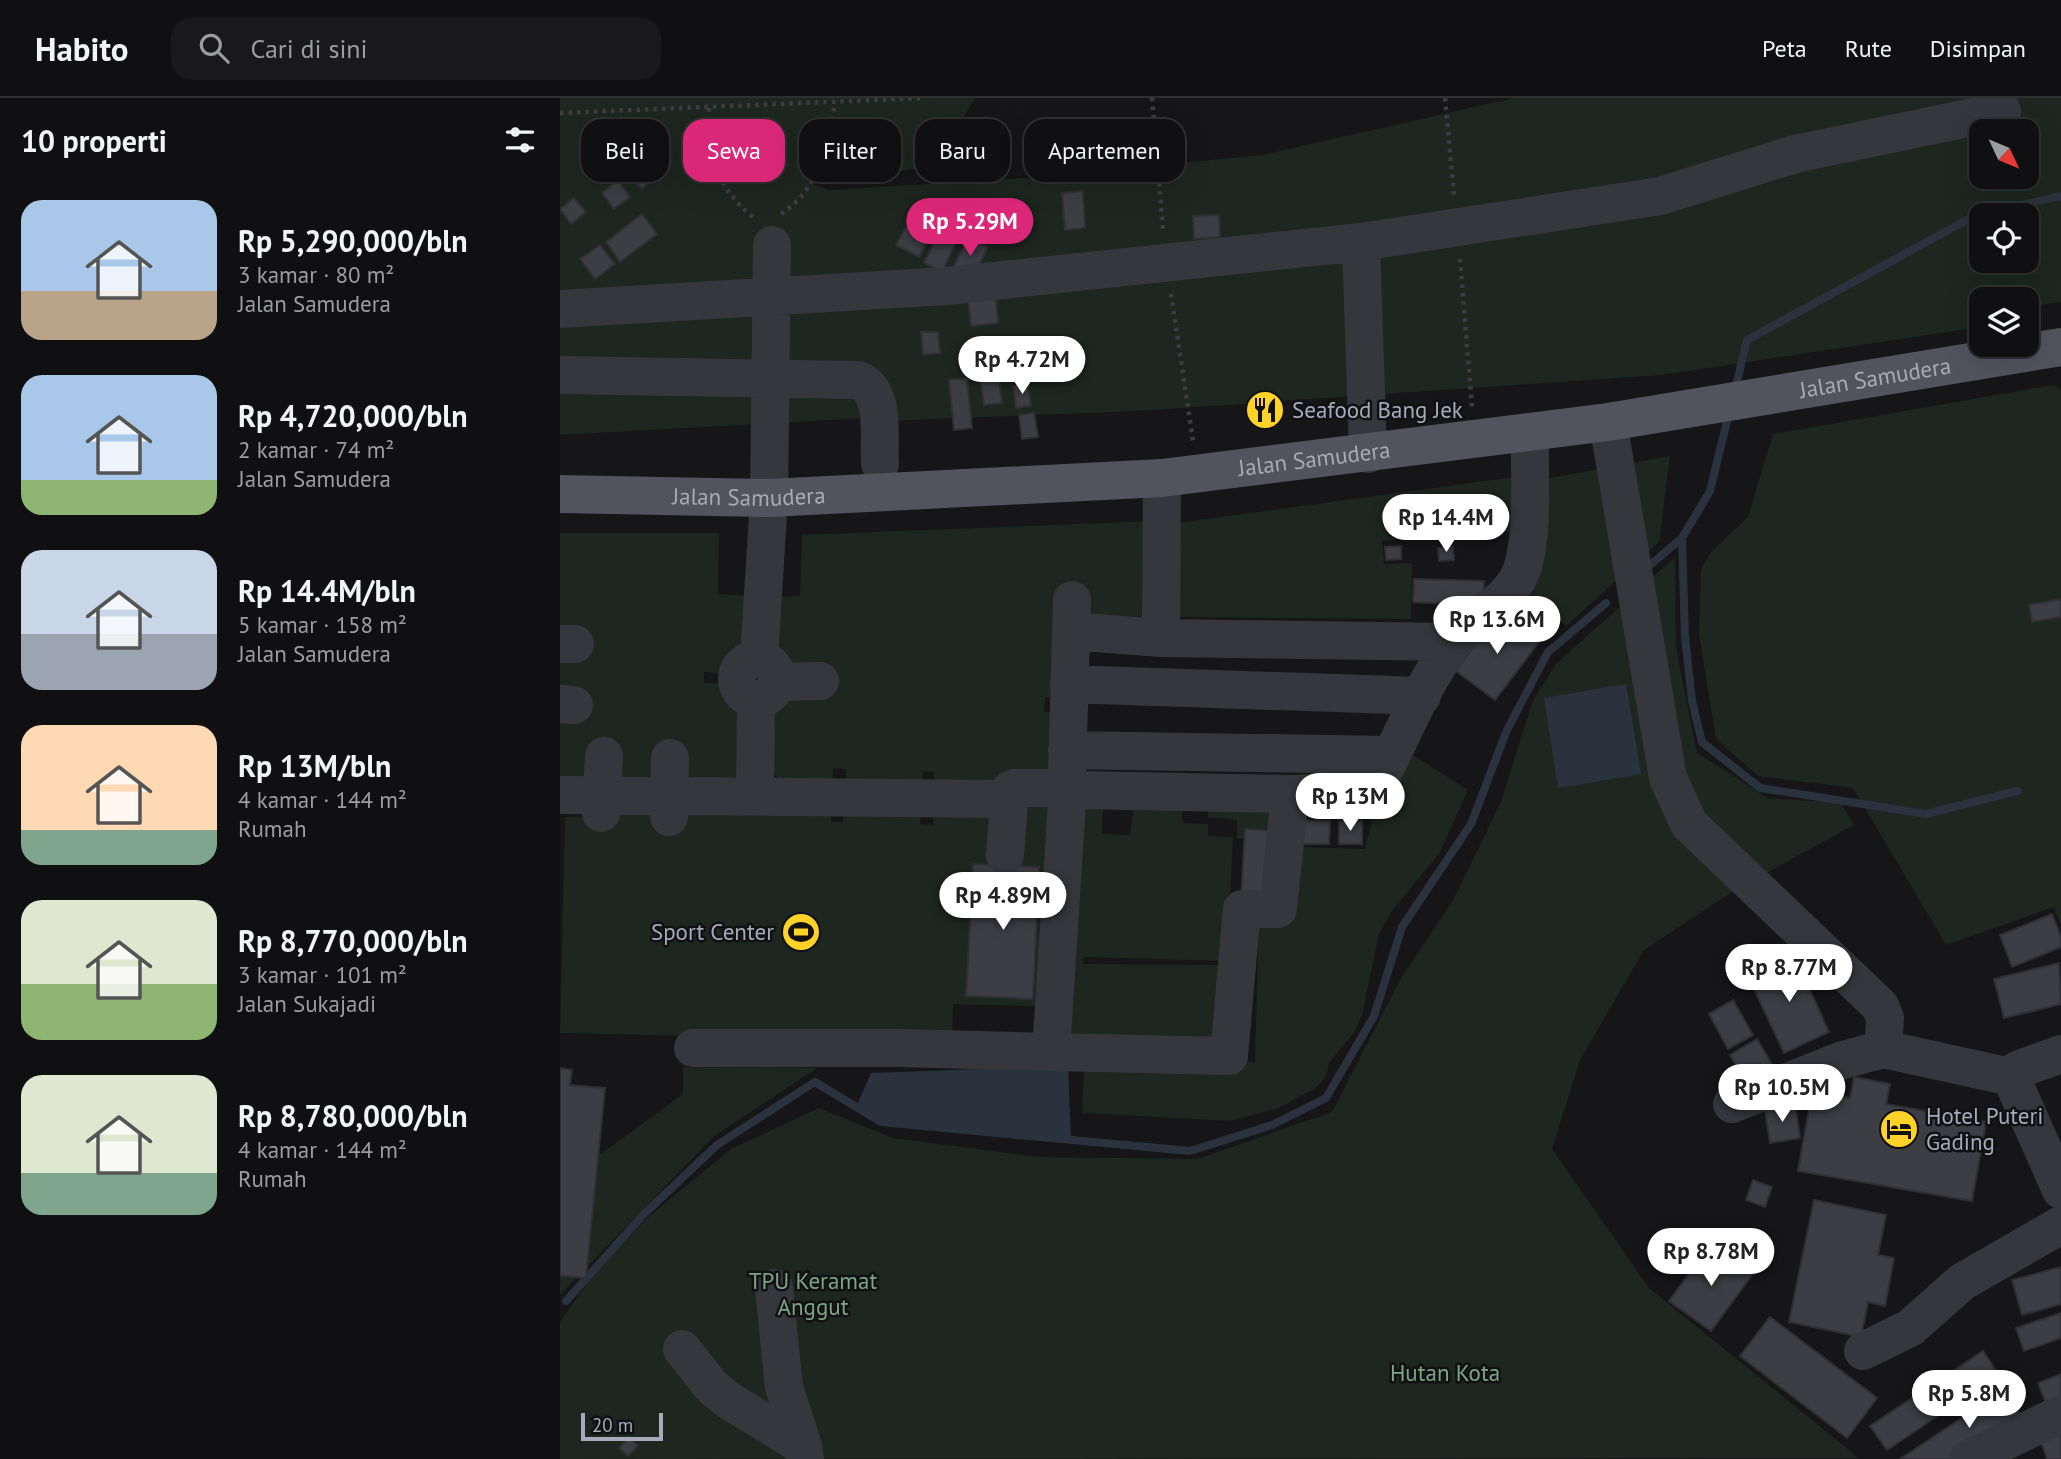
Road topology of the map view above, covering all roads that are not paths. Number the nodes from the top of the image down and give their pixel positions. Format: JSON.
{"nodes":[{"id":1,"x":2002,"y":111,"type":"dead end"},
{"id":2,"x":765,"y":234,"type":"road end"},
{"id":3,"x":1361,"y":242,"type":"junction"},
{"id":4,"x":772,"y":298,"type":"junction"},
{"id":5,"x":560,"y":309,"type":"edge"},
{"id":6,"x":2061,"y":348,"type":"edge"},
{"id":7,"x":560,"y":375,"type":"edge"},
{"id":8,"x":771,"y":379,"type":"junction"},
{"id":9,"x":1608,"y":422,"type":"junction"},
{"id":10,"x":1530,"y":432,"type":"junction"},
{"id":11,"x":1368,"y":454,"type":"junction"},
{"id":12,"x":880,"y":464,"type":"dead end"},
{"id":13,"x":1162,"y":478,"type":"junction"},
{"id":14,"x":560,"y":494,"type":"edge"},
{"id":15,"x":769,"y":498,"type":"junction"},
{"id":16,"x":1161,"y":638,"type":"junction"},
{"id":17,"x":1454,"y":642,"type":"junction"},
{"id":18,"x":747,"y":680,"type":"junction"},
{"id":19,"x":820,"y":681,"type":"dead end"},
{"id":20,"x":1422,"y":696,"type":"junction"},
{"id":21,"x":1068,"y":699,"type":"junction"},
{"id":22,"x":604,"y":755,"type":"dead end"},
{"id":23,"x":1392,"y":755,"type":"junction"},
{"id":24,"x":670,"y":758,"type":"dead end"},
{"id":25,"x":1067,"y":781,"type":"junction"},
{"id":26,"x":1290,"y":794,"type":"junction"},
{"id":27,"x":560,"y":795,"type":"edge"},
{"id":28,"x":755,"y":795,"type":"junction"},
{"id":29,"x":1008,"y":799,"type":"junction"},
{"id":30,"x":602,"y":804,"type":"junction"},
{"id":31,"x":669,"y":807,"type":"junction"},
{"id":32,"x":1005,"y":855,"type":"dead end"},
{"id":33,"x":693,"y":1048,"type":"dead end"},
{"id":34,"x":1883,"y":1049,"type":"junction"},
{"id":35,"x":1051,"y":1052,"type":"junction"},
{"id":36,"x":2061,"y":1054,"type":"edge"},
{"id":37,"x":2011,"y":1077,"type":"junction"},
{"id":38,"x":1732,"y":1104,"type":"dead end"},
{"id":39,"x":2061,"y":1189,"type":"edge"},
{"id":40,"x":2061,"y":1225,"type":"edge"},
{"id":41,"x":774,"y":1288,"type":"dead end"},
{"id":42,"x":682,"y":1349,"type":"dead end"},
{"id":43,"x":1863,"y":1351,"type":"dead end"},
{"id":44,"x":2061,"y":1414,"type":"edge"},
{"id":45,"x":804,"y":1453,"type":"edge"},
{"id":46,"x":1968,"y":1459,"type":"edge"}],
"edges":[{"from":1,"to":3,"type":"street"},
{"from":2,"to":4,"type":"street"},
{"from":3,"to":4,"type":"street"},
{"from":3,"to":11,"type":"street"},
{"from":4,"to":5,"type":"street"},
{"from":4,"to":8,"type":"street"},
{"from":6,"to":9,"type":"main road","name":"Jalan Samudera"},
{"from":7,"to":8,"type":"street"},
{"from":8,"to":12,"type":"street"},
{"from":8,"to":15,"type":"street"},
{"from":9,"to":10,"type":"main road","name":"Jalan Samudera"},
{"from":9,"to":34,"type":"street"},
{"from":10,"to":11,"type":"main road","name":"Jalan Samudera"},
{"from":10,"to":17,"type":"street"},
{"from":11,"to":13,"type":"main road","name":"Jalan Samudera"},
{"from":13,"to":15,"type":"main road","name":"Jalan Samudera"},
{"from":13,"to":16,"type":"street"},
{"from":14,"to":15,"type":"main road","name":"Jalan Samudera"},
{"from":15,"to":18,"type":"street"},
{"from":16,"to":17,"type":"street"},
{"from":16,"to":21,"type":"street"},
{"from":17,"to":20,"type":"street"},
{"from":18,"to":19,"type":"street"},
{"from":18,"to":28,"type":"street"},
{"from":20,"to":21,"type":"street"},
{"from":20,"to":23,"type":"street"},
{"from":21,"to":25,"type":"street"},
{"from":22,"to":30,"type":"street"},
{"from":23,"to":25,"type":"street"},
{"from":23,"to":26,"type":"street"},
{"from":24,"to":31,"type":"street"},
{"from":25,"to":26,"type":"street"},
{"from":25,"to":29,"type":"street"},
{"from":25,"to":35,"type":"street"},
{"from":26,"to":35,"type":"street"},
{"from":27,"to":30,"type":"street"},
{"from":28,"to":29,"type":"street"},
{"from":28,"to":31,"type":"street"},
{"from":29,"to":32,"type":"street"},
{"from":30,"to":31,"type":"street"},
{"from":33,"to":35,"type":"street"},
{"from":34,"to":37,"type":"street"},
{"from":34,"to":38,"type":"street"},
{"from":36,"to":37,"type":"street"},
{"from":37,"to":39,"type":"street"},
{"from":40,"to":43,"type":"street"},
{"from":41,"to":45,"type":"street"},
{"from":42,"to":45,"type":"street"},
{"from":44,"to":46,"type":"street"}]}
